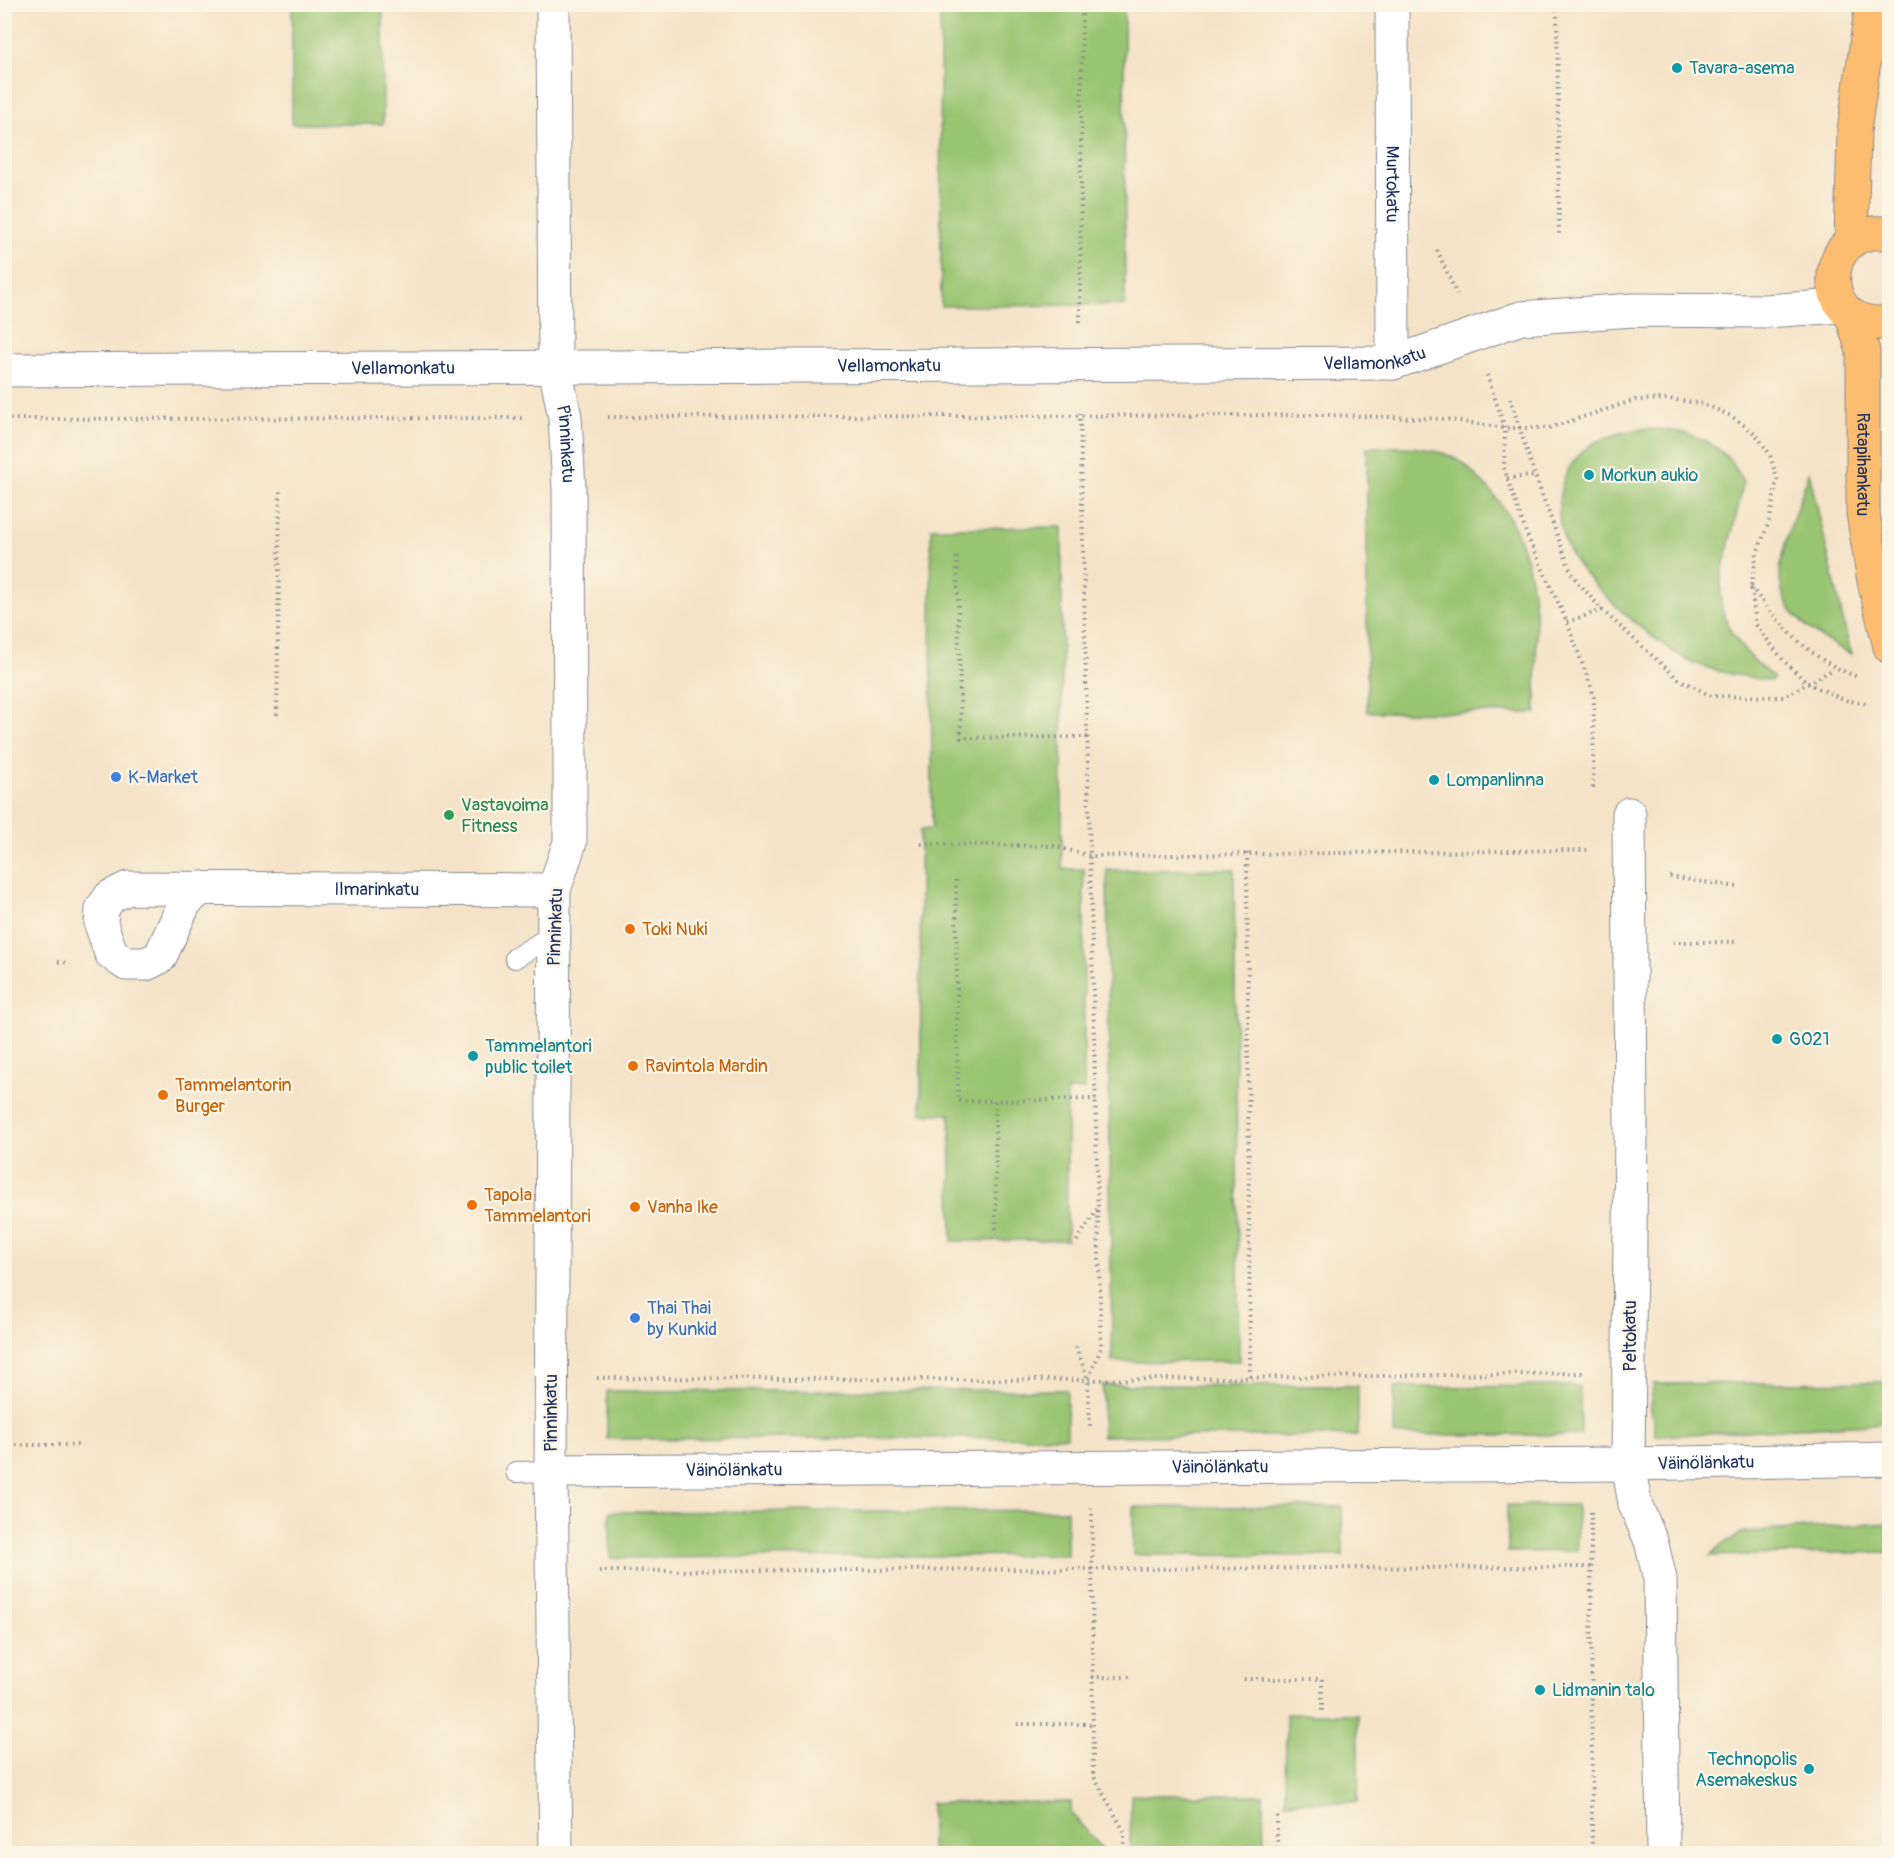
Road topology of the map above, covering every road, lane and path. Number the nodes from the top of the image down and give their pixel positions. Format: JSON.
{"nodes":[{"id":1,"x":553,"y":4,"type":"edge"},
{"id":2,"x":1082,"y":4,"type":"edge"},
{"id":3,"x":1392,"y":4,"type":"edge"},
{"id":4,"x":1557,"y":4,"type":"edge"},
{"id":5,"x":1872,"y":4,"type":"edge"},
{"id":6,"x":1558,"y":234,"type":"dead end"},
{"id":7,"x":1890,"y":234,"type":"edge"},
{"id":8,"x":1851,"y":241,"type":"junction"},
{"id":9,"x":1842,"y":300,"type":"junction"},
{"id":10,"x":1890,"y":322,"type":"edge"},
{"id":11,"x":1393,"y":363,"type":"junction"},
{"id":12,"x":1080,"y":364,"type":"junction"},
{"id":13,"x":555,"y":368,"type":"junction"},
{"id":14,"x":4,"y":370,"type":"edge"},
{"id":15,"x":1510,"y":398,"type":"dead end"},
{"id":16,"x":1080,"y":414,"type":"junction"},
{"id":17,"x":565,"y":417,"type":"junction"},
{"id":18,"x":4,"y":420,"type":"edge"},
{"id":19,"x":1505,"y":428,"type":"junction"},
{"id":20,"x":1521,"y":429,"type":"junction"},
{"id":21,"x":1535,"y":476,"type":"junction"},
{"id":22,"x":1507,"y":478,"type":"junction"},
{"id":23,"x":280,"y":490,"type":"dead end"},
{"id":24,"x":957,"y":556,"type":"dead end"},
{"id":25,"x":1751,"y":586,"type":"junction"},
{"id":26,"x":1602,"y":610,"type":"junction"},
{"id":27,"x":1567,"y":622,"type":"junction"},
{"id":28,"x":1890,"y":647,"type":"edge"},
{"id":29,"x":1834,"y":669,"type":"junction"},
{"id":30,"x":1862,"y":678,"type":"dead end"},
{"id":31,"x":1807,"y":683,"type":"junction"},
{"id":32,"x":1867,"y":704,"type":"dead end"},
{"id":33,"x":277,"y":715,"type":"dead end"},
{"id":34,"x":1088,"y":737,"type":"junction"},
{"id":35,"x":1593,"y":796,"type":"dead end"},
{"id":36,"x":1629,"y":814,"type":"dead end"},
{"id":37,"x":921,"y":844,"type":"dead end"},
{"id":38,"x":1594,"y":850,"type":"dead end"},
{"id":39,"x":1246,"y":853,"type":"junction"},
{"id":40,"x":1091,"y":856,"type":"junction"},
{"id":41,"x":1665,"y":876,"type":"dead end"},
{"id":42,"x":956,"y":880,"type":"dead end"},
{"id":43,"x":1738,"y":886,"type":"dead end"},
{"id":44,"x":201,"y":888,"type":"junction"},
{"id":45,"x":554,"y":890,"type":"junction"},
{"id":46,"x":554,"y":934,"type":"junction"},
{"id":47,"x":1668,"y":942,"type":"dead end"},
{"id":48,"x":1737,"y":942,"type":"dead end"},
{"id":49,"x":515,"y":958,"type":"dead end"},
{"id":50,"x":1096,"y":1099,"type":"junction"},
{"id":51,"x":995,"y":1101,"type":"junction"},
{"id":52,"x":1098,"y":1207,"type":"junction"},
{"id":53,"x":996,"y":1235,"type":"dead end"},
{"id":54,"x":1077,"y":1240,"type":"dead end"},
{"id":55,"x":1076,"y":1347,"type":"dead end"},
{"id":56,"x":1596,"y":1372,"type":"dead end"},
{"id":57,"x":597,"y":1378,"type":"dead end"},
{"id":58,"x":1250,"y":1378,"type":"junction"},
{"id":59,"x":1088,"y":1380,"type":"junction"},
{"id":60,"x":4,"y":1445,"type":"edge"},
{"id":61,"x":81,"y":1445,"type":"dead end"},
{"id":62,"x":1890,"y":1459,"type":"edge"},
{"id":63,"x":1590,"y":1464,"type":"junction"},
{"id":64,"x":1628,"y":1464,"type":"junction"},
{"id":65,"x":1091,"y":1469,"type":"junction"},
{"id":66,"x":516,"y":1472,"type":"dead end"},
{"id":67,"x":551,"y":1472,"type":"junction"},
{"id":68,"x":1591,"y":1568,"type":"junction"},
{"id":69,"x":1093,"y":1570,"type":"junction"},
{"id":70,"x":599,"y":1572,"type":"dead end"},
{"id":71,"x":1092,"y":1677,"type":"junction"},
{"id":72,"x":1131,"y":1677,"type":"dead end"},
{"id":73,"x":1244,"y":1679,"type":"dead end"},
{"id":74,"x":1322,"y":1714,"type":"dead end"},
{"id":75,"x":1017,"y":1724,"type":"dead end"},
{"id":76,"x":1093,"y":1724,"type":"junction"},
{"id":77,"x":1277,"y":1816,"type":"dead end"},
{"id":78,"x":556,"y":1854,"type":"edge"},
{"id":79,"x":1124,"y":1854,"type":"edge"},
{"id":80,"x":1277,"y":1854,"type":"edge"},
{"id":81,"x":1592,"y":1854,"type":"edge"},
{"id":82,"x":1663,"y":1854,"type":"edge"}],
"edges":[{"from":1,"to":13,"type":"street","name":"Pinninkatu"},
{"from":2,"to":12,"type":"path"},
{"from":3,"to":11,"type":"street","name":"Murtokatu"},
{"from":4,"to":6,"type":"path"},
{"from":5,"to":8,"type":"main road"},
{"from":7,"to":8,"type":"main road"},
{"from":8,"to":9,"type":"main road"},
{"from":9,"to":10,"type":"main road"},
{"from":9,"to":11,"type":"street","name":"Vellamonkatu"},
{"from":9,"to":28,"type":"main road","name":"Ratapihankatu"},
{"from":11,"to":12,"type":"street","name":"Vellamonkatu"},
{"from":12,"to":13,"type":"street","name":"Vellamonkatu"},
{"from":12,"to":16,"type":"path"},
{"from":13,"to":14,"type":"street","name":"Vellamonkatu"},
{"from":13,"to":17,"type":"street","name":"Pinninkatu"},
{"from":15,"to":20,"type":"path"},
{"from":16,"to":17,"type":"path"},
{"from":16,"to":19,"type":"path"},
{"from":16,"to":34,"type":"path"},
{"from":17,"to":18,"type":"path"},
{"from":17,"to":45,"type":"street","name":"Pinninkatu"},
{"from":19,"to":20,"type":"path"},
{"from":19,"to":22,"type":"path"},
{"from":20,"to":21,"type":"path"},
{"from":20,"to":25,"type":"path"},
{"from":21,"to":22,"type":"path"},
{"from":21,"to":26,"type":"path"},
{"from":22,"to":27,"type":"path"},
{"from":23,"to":33,"type":"path"},
{"from":24,"to":34,"type":"path"},
{"from":25,"to":29,"type":"path"},
{"from":25,"to":31,"type":"path"},
{"from":26,"to":27,"type":"path"},
{"from":26,"to":31,"type":"path"},
{"from":27,"to":35,"type":"path"},
{"from":29,"to":30,"type":"path"},
{"from":29,"to":31,"type":"path"},
{"from":31,"to":32,"type":"path"},
{"from":34,"to":40,"type":"path"},
{"from":36,"to":64,"type":"street","name":"Peltokatu"},
{"from":37,"to":40,"type":"path"},
{"from":38,"to":39,"type":"path"},
{"from":39,"to":40,"type":"path"},
{"from":39,"to":58,"type":"path"},
{"from":40,"to":50,"type":"path"},
{"from":41,"to":43,"type":"path"},
{"from":42,"to":51,"type":"path"},
{"from":44,"to":44,"type":"street","name":"Ilmarinkatu"},
{"from":44,"to":45,"type":"street","name":"Ilmarinkatu"},
{"from":45,"to":46,"type":"street","name":"Pinninkatu"},
{"from":46,"to":49,"type":"lane"},
{"from":46,"to":67,"type":"street","name":"Pinninkatu"},
{"from":47,"to":48,"type":"path"},
{"from":50,"to":51,"type":"path"},
{"from":50,"to":52,"type":"path"},
{"from":51,"to":53,"type":"path"},
{"from":52,"to":54,"type":"path"},
{"from":52,"to":59,"type":"path"},
{"from":55,"to":59,"type":"path"},
{"from":56,"to":58,"type":"path"},
{"from":57,"to":59,"type":"path"},
{"from":58,"to":59,"type":"path"},
{"from":59,"to":65,"type":"path"},
{"from":60,"to":61,"type":"path"},
{"from":62,"to":64,"type":"street","name":"Väinölänkatu"},
{"from":63,"to":64,"type":"street","name":"Väinölänkatu"},
{"from":63,"to":65,"type":"street","name":"Väinölänkatu"},
{"from":63,"to":68,"type":"path"},
{"from":64,"to":82,"type":"street","name":"Peltokatu"},
{"from":65,"to":67,"type":"street","name":"Väinölänkatu"},
{"from":65,"to":69,"type":"path"},
{"from":66,"to":67,"type":"lane"},
{"from":67,"to":78,"type":"street","name":"Pinninkatu"},
{"from":68,"to":69,"type":"path"},
{"from":68,"to":81,"type":"path"},
{"from":69,"to":70,"type":"path"},
{"from":69,"to":71,"type":"path"},
{"from":71,"to":72,"type":"path"},
{"from":71,"to":76,"type":"path"},
{"from":73,"to":74,"type":"path"},
{"from":75,"to":76,"type":"path"},
{"from":76,"to":79,"type":"path"},
{"from":77,"to":80,"type":"path"}]}
